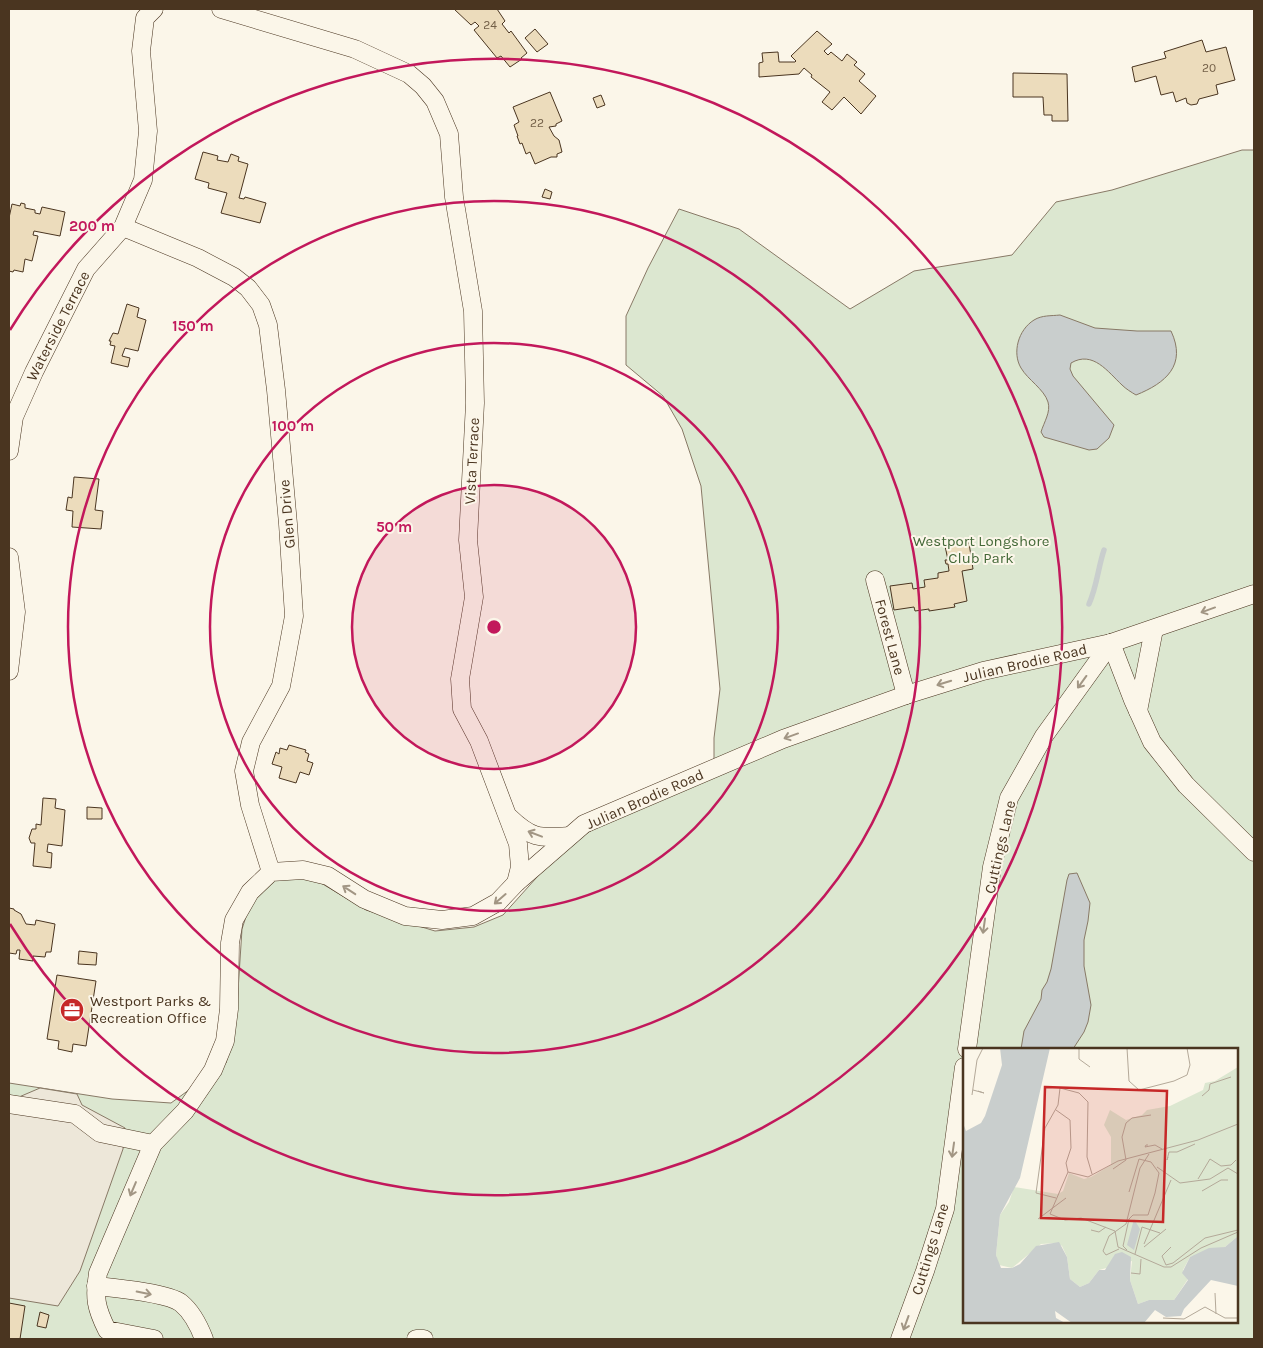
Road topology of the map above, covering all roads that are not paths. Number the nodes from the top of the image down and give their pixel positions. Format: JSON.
{"nodes":[{"id":1,"x":154,"y":9,"type":"edge"},
{"id":2,"x":221,"y":9,"type":"edge"},
{"id":3,"x":123,"y":227,"type":"junction"},
{"id":4,"x":9,"y":451,"type":"edge"},
{"id":5,"x":9,"y":557,"type":"edge"},
{"id":6,"x":875,"y":580,"type":"dead end"},
{"id":7,"x":1254,"y":594,"type":"edge"},
{"id":8,"x":1154,"y":629,"type":"junction"},
{"id":9,"x":1111,"y":643,"type":"junction"},
{"id":10,"x":9,"y":671,"type":"edge"},
{"id":11,"x":906,"y":695,"type":"junction"},
{"id":12,"x":1138,"y":711,"type":"junction"},
{"id":13,"x":507,"y":815,"type":"junction"},
{"id":14,"x":569,"y":836,"type":"junction"},
{"id":15,"x":1254,"y":852,"type":"edge"},
{"id":16,"x":271,"y":872,"type":"junction"},
{"id":17,"x":516,"y":883,"type":"junction"},
{"id":18,"x":967,"y":1048,"type":"edge"},
{"id":19,"x":963,"y":1075,"type":"edge"},
{"id":20,"x":9,"y":1104,"type":"edge"},
{"id":21,"x":153,"y":1144,"type":"junction"},
{"id":22,"x":96,"y":1286,"type":"junction"},
{"id":23,"x":154,"y":1339,"type":"edge"},
{"id":24,"x":204,"y":1339,"type":"edge"},
{"id":25,"x":416,"y":1339,"type":"edge"},
{"id":26,"x":424,"y":1339,"type":"edge"},
{"id":27,"x":900,"y":1339,"type":"edge"}],
"edges":[{"from":1,"to":3,"type":"street","name":"Waterside Terrace"},
{"from":2,"to":13,"type":"street","name":"Vista Terrace"},
{"from":3,"to":4,"type":"street","name":"Waterside Terrace"},
{"from":3,"to":16,"type":"street","name":"Glen Drive"},
{"from":5,"to":10,"type":"street"},
{"from":6,"to":11,"type":"street","name":"Forest Lane"},
{"from":7,"to":8,"type":"street","name":"Julian Brodie Road","one_way":true},
{"from":8,"to":9,"type":"street","name":"Julian Brodie Road"},
{"from":8,"to":12,"type":"street"},
{"from":9,"to":11,"type":"street","name":"Julian Brodie Road","one_way":true},
{"from":9,"to":12,"type":"street"},
{"from":9,"to":18,"type":"street","name":"Cuttings Lane","one_way":true},
{"from":11,"to":14,"type":"street","name":"Julian Brodie Road","one_way":true},
{"from":12,"to":15,"type":"street"},
{"from":14,"to":13,"type":"street","name":"Vista Terrace","one_way":true},
{"from":13,"to":17,"type":"street","name":"Vista Terrace"},
{"from":14,"to":17,"type":"street","name":"Julian Brodie Road"},
{"from":17,"to":16,"type":"street","name":"Julian Brodie Road","one_way":true},
{"from":16,"to":21,"type":"street"},
{"from":19,"to":27,"type":"street","name":"Cuttings Lane","one_way":true},
{"from":20,"to":21,"type":"street"},
{"from":21,"to":22,"type":"street","one_way":true},
{"from":22,"to":23,"type":"street"},
{"from":22,"to":24,"type":"street","one_way":true},
{"from":25,"to":26,"type":"street"}]}
